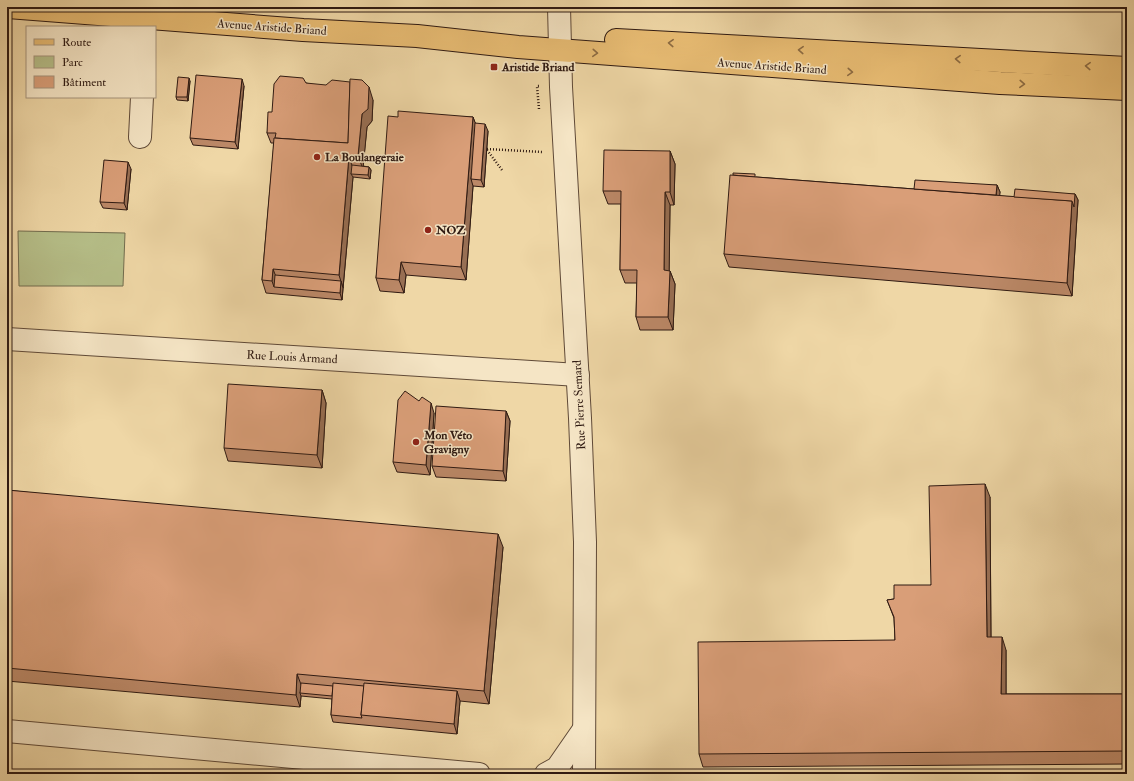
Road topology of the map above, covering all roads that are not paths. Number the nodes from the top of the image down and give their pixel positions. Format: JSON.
{"nodes":[{"id":1,"x":8,"y":7,"type":"edge"},
{"id":2,"x":559,"y":7,"type":"edge"},
{"id":3,"x":151,"y":22,"type":"edge"},
{"id":4,"x":561,"y":43,"type":"junction"},
{"id":5,"x":731,"y":55,"type":"junction"},
{"id":6,"x":1002,"y":61,"type":"junction"},
{"id":7,"x":1127,"y":68,"type":"edge"},
{"id":8,"x":1000,"y":83,"type":"junction"},
{"id":9,"x":1127,"y":89,"type":"edge"},
{"id":10,"x":142,"y":98,"type":"edge"},
{"id":11,"x":140,"y":137,"type":"dead end"},
{"id":12,"x":7,"y":339,"type":"edge"},
{"id":13,"x":578,"y":375,"type":"junction"},
{"id":14,"x":584,"y":729,"type":"junction"},
{"id":15,"x":7,"y":732,"type":"edge"},
{"id":16,"x":479,"y":774,"type":"edge"},
{"id":17,"x":546,"y":774,"type":"edge"},
{"id":18,"x":584,"y":774,"type":"edge"}],
"edges":[{"from":1,"to":3,"type":"main road","name":"Avenue Aristide Briand"},
{"from":2,"to":4,"type":"street","name":"Rue Pierre Semard"},
{"from":3,"to":4,"type":"main road","name":"Avenue Aristide Briand"},
{"from":4,"to":5,"type":"main road","name":"Avenue Aristide Briand"},
{"from":4,"to":13,"type":"street","name":"Rue Pierre Semard"},
{"from":6,"to":5,"type":"main road","name":"Avenue Aristide Briand","one_way":true},
{"from":5,"to":8,"type":"main road","name":"Avenue Aristide Briand","one_way":true},
{"from":7,"to":6,"type":"main road","name":"Avenue Aristide Briand","one_way":true},
{"from":6,"to":8,"type":"street"},
{"from":8,"to":9,"type":"main road","name":"Avenue Aristide Briand","one_way":true},
{"from":10,"to":11,"type":"street"},
{"from":12,"to":13,"type":"street","name":"Rue Louis Armand"},
{"from":13,"to":14,"type":"street","name":"Rue Pierre Semard"},
{"from":14,"to":17,"type":"street"},
{"from":14,"to":18,"type":"street","name":"Rue Pierre Semard"},
{"from":15,"to":16,"type":"street"}]}
